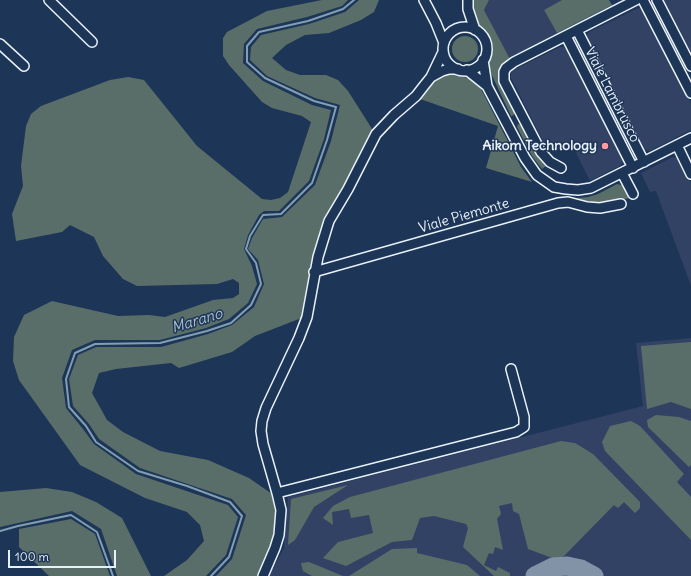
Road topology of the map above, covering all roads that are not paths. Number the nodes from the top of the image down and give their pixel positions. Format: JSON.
{"nodes":[{"id":1,"x":48,"y":0,"type":"edge"},
{"id":2,"x":424,"y":0,"type":"edge"},
{"id":3,"x":636,"y":0,"type":"edge"},
{"id":4,"x":643,"y":0,"type":"edge"},
{"id":5,"x":657,"y":0,"type":"edge"},
{"id":6,"x":468,"y":4,"type":"edge"},
{"id":7,"x":436,"y":23,"type":"junction"},
{"id":8,"x":456,"y":29,"type":"junction"},
{"id":9,"x":475,"y":30,"type":"junction"},
{"id":10,"x":577,"y":30,"type":"junction"},
{"id":11,"x":566,"y":36,"type":"junction"},
{"id":12,"x":92,"y":42,"type":"dead end"},
{"id":13,"x":0,"y":44,"type":"edge"},
{"id":14,"x":443,"y":48,"type":"junction"},
{"id":15,"x":483,"y":60,"type":"junction"},
{"id":16,"x":24,"y":66,"type":"dead end"},
{"id":17,"x":691,"y":66,"type":"edge"},
{"id":18,"x":462,"y":70,"type":"junction"},
{"id":19,"x":431,"y":77,"type":"junction"},
{"id":20,"x":487,"y":86,"type":"junction"},
{"id":21,"x":691,"y":93,"type":"edge"},
{"id":22,"x":522,"y":117,"type":"junction"},
{"id":23,"x":507,"y":124,"type":"junction"},
{"id":24,"x":690,"y":142,"type":"edge"},
{"id":25,"x":677,"y":145,"type":"junction"},
{"id":26,"x":644,"y":162,"type":"junction"},
{"id":27,"x":561,"y":168,"type":"dead end"},
{"id":28,"x":634,"y":168,"type":"junction"},
{"id":29,"x":622,"y":173,"type":"junction"},
{"id":30,"x":691,"y":174,"type":"edge"},
{"id":31,"x":633,"y":194,"type":"dead end"},
{"id":32,"x":622,"y":204,"type":"dead end"},
{"id":33,"x":314,"y":272,"type":"junction"},
{"id":34,"x":511,"y":369,"type":"dead end"},
{"id":35,"x":277,"y":494,"type":"junction"},
{"id":36,"x":263,"y":576,"type":"edge"}],
"edges":[{"from":1,"to":12,"type":"street"},
{"from":2,"to":7,"type":"street"},
{"from":3,"to":10,"type":"street"},
{"from":4,"to":21,"type":"street"},
{"from":5,"to":17,"type":"street"},
{"from":6,"to":8,"type":"street"},
{"from":6,"to":9,"type":"street"},
{"from":7,"to":8,"type":"street"},
{"from":7,"to":14,"type":"street"},
{"from":8,"to":9,"type":"street"},
{"from":8,"to":14,"type":"street"},
{"from":9,"to":15,"type":"street"},
{"from":10,"to":11,"type":"street"},
{"from":10,"to":26,"type":"street","name":"Viale Lambrusco"},
{"from":11,"to":22,"type":"street"},
{"from":11,"to":28,"type":"street","name":"Viale Lambrusco"},
{"from":13,"to":16,"type":"street"},
{"from":14,"to":18,"type":"street"},
{"from":14,"to":19,"type":"street"},
{"from":15,"to":18,"type":"street"},
{"from":15,"to":20,"type":"street"},
{"from":18,"to":19,"type":"street"},
{"from":18,"to":20,"type":"street"},
{"from":19,"to":33,"type":"street"},
{"from":20,"to":23,"type":"street"},
{"from":22,"to":23,"type":"street"},
{"from":22,"to":27,"type":"street"},
{"from":23,"to":29,"type":"street"},
{"from":24,"to":25,"type":"street"},
{"from":25,"to":26,"type":"street"},
{"from":25,"to":30,"type":"street"},
{"from":26,"to":28,"type":"street"},
{"from":28,"to":29,"type":"street"},
{"from":29,"to":31,"type":"street"},
{"from":32,"to":33,"type":"street","name":"Viale Piemonte"},
{"from":33,"to":35,"type":"street"},
{"from":34,"to":35,"type":"street"},
{"from":35,"to":36,"type":"street"}]}
